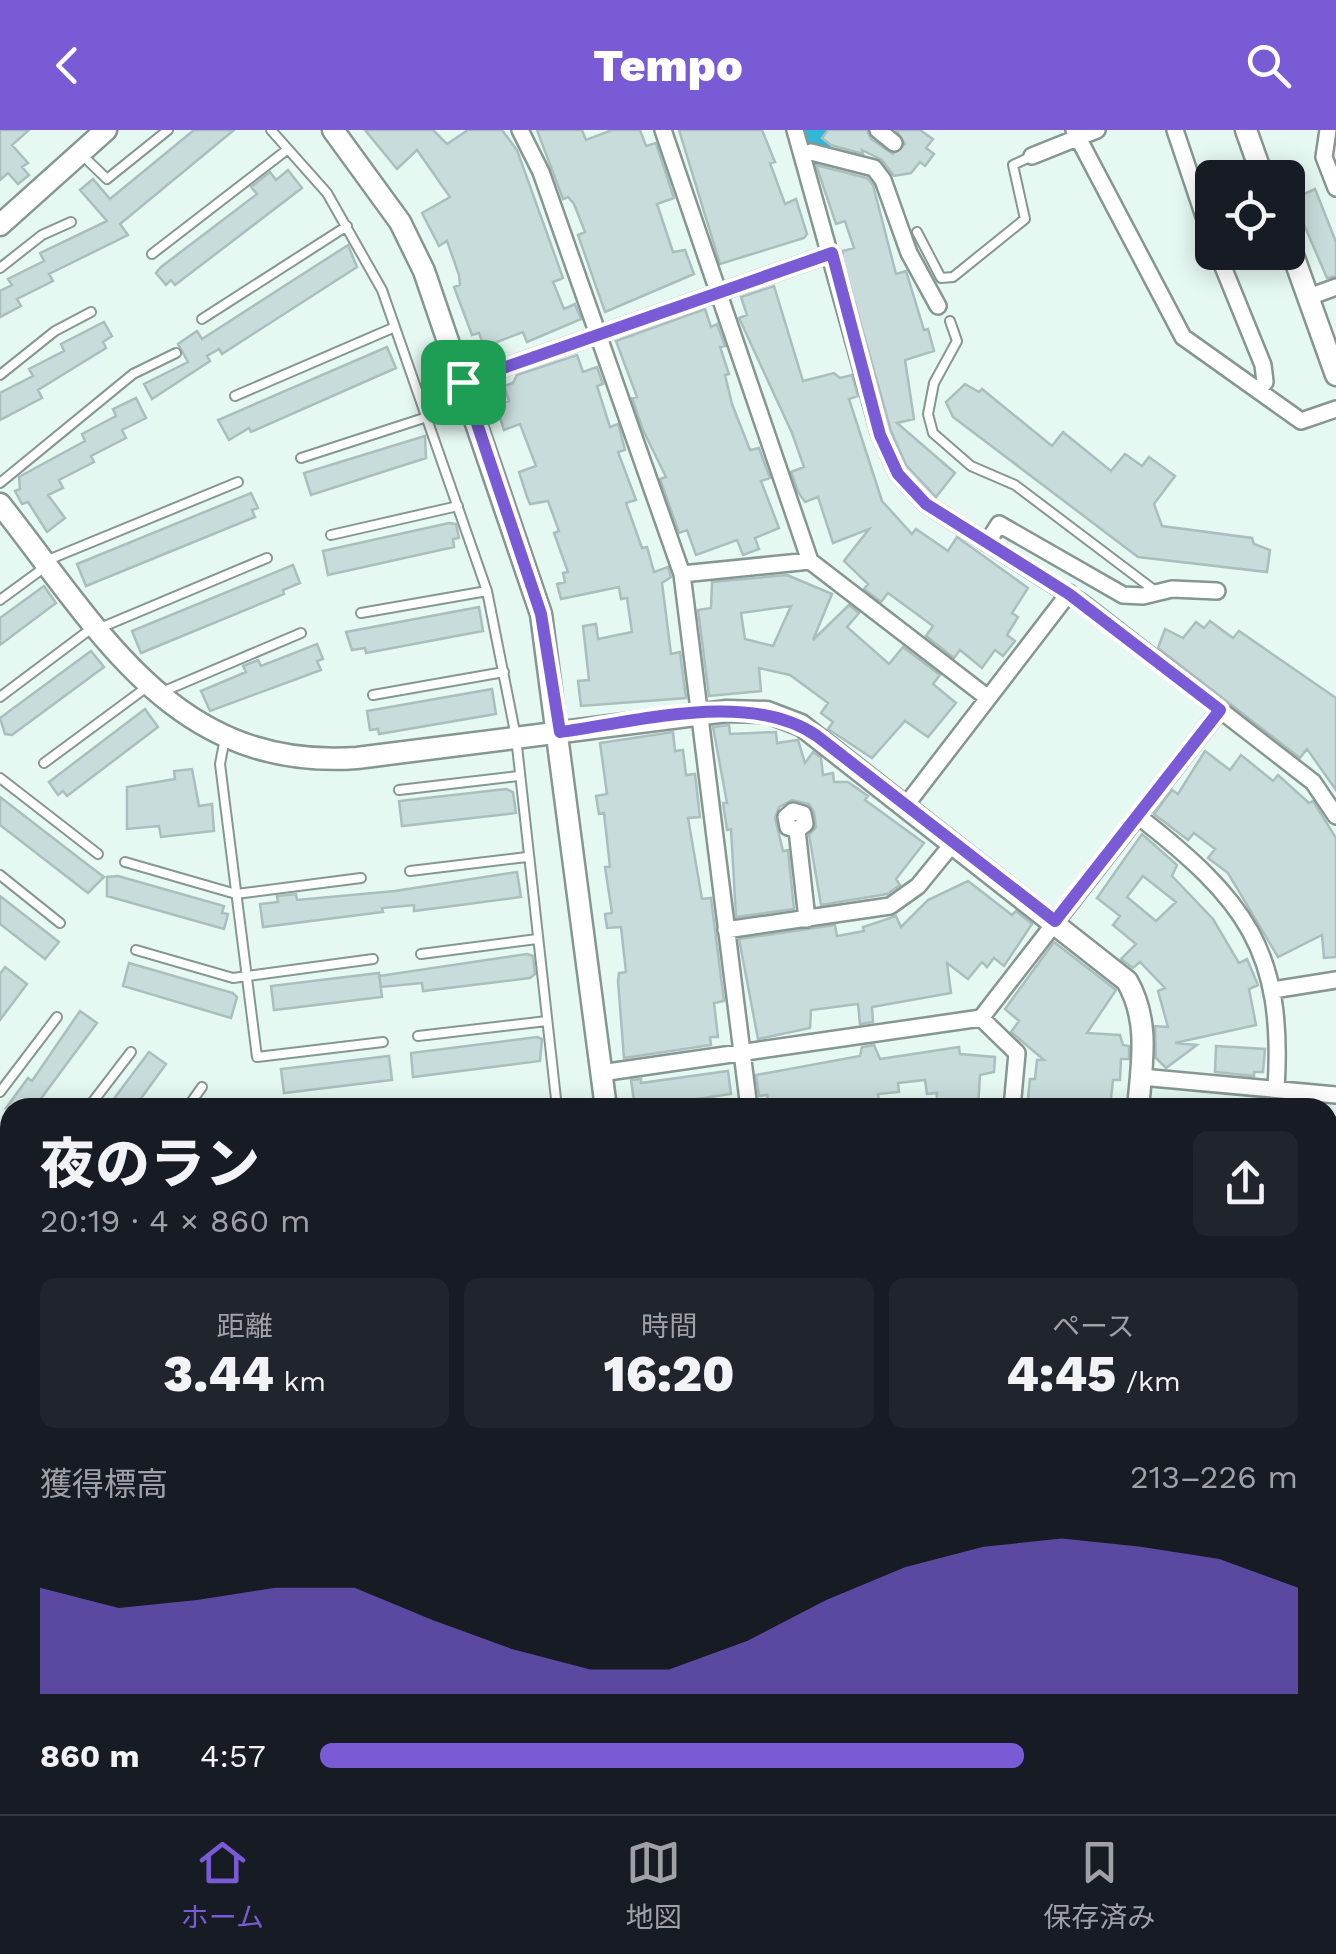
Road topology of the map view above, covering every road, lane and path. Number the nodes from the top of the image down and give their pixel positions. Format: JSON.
{"nodes":[{"id":1,"x":168,"y":130,"type":"edge"},
{"id":2,"x":270,"y":130,"type":"edge"},
{"id":3,"x":332,"y":130,"type":"edge"},
{"id":4,"x":520,"y":130,"type":"edge"},
{"id":5,"x":663,"y":130,"type":"edge"},
{"id":6,"x":795,"y":130,"type":"edge"},
{"id":7,"x":878,"y":130,"type":"edge"},
{"id":8,"x":1097,"y":130,"type":"edge"},
{"id":9,"x":1175,"y":130,"type":"edge"},
{"id":10,"x":1246,"y":130,"type":"edge"},
{"id":11,"x":1328,"y":130,"type":"edge"},
{"id":12,"x":1076,"y":134,"type":"edge"},
{"id":13,"x":92,"y":138,"type":"edge"},
{"id":14,"x":894,"y":143,"type":"dead end"},
{"id":15,"x":288,"y":149,"type":"junction"},
{"id":16,"x":803,"y":156,"type":"junction"},
{"id":17,"x":1032,"y":156,"type":"joint"},
{"id":18,"x":1257,"y":160,"type":"edge"},
{"id":19,"x":1336,"y":188,"type":"edge"},
{"id":20,"x":1195,"y":192,"type":"edge"},
{"id":21,"x":71,"y":222,"type":"dead end"},
{"id":22,"x":0,"y":224,"type":"edge"},
{"id":23,"x":347,"y":226,"type":"junction"},
{"id":24,"x":917,"y":232,"type":"dead end"},
{"id":25,"x":832,"y":253,"type":"junction"},
{"id":26,"x":152,"y":254,"type":"dead end"},
{"id":27,"x":0,"y":268,"type":"edge"},
{"id":28,"x":1224,"y":270,"type":"edge"},
{"id":29,"x":1299,"y":270,"type":"edge"},
{"id":30,"x":1336,"y":287,"type":"edge"},
{"id":31,"x":720,"y":292,"type":"junction"},
{"id":32,"x":1309,"y":298,"type":"junction"},
{"id":33,"x":938,"y":306,"type":"dead end"},
{"id":34,"x":91,"y":312,"type":"dead end"},
{"id":35,"x":202,"y":320,"type":"dead end"},
{"id":36,"x":950,"y":320,"type":"dead end"},
{"id":37,"x":395,"y":327,"type":"junction"},
{"id":38,"x":598,"y":334,"type":"junction"},
{"id":39,"x":176,"y":353,"type":"dead end"},
{"id":40,"x":1336,"y":375,"type":"edge"},
{"id":41,"x":0,"y":376,"type":"edge"},
{"id":42,"x":463,"y":382,"type":"junction"},
{"id":43,"x":1258,"y":390,"type":"junction"},
{"id":44,"x":235,"y":396,"type":"dead end"},
{"id":45,"x":1336,"y":409,"type":"edge"},
{"id":46,"x":426,"y":417,"type":"junction"},
{"id":47,"x":300,"y":458,"type":"dead end"},
{"id":48,"x":0,"y":482,"type":"edge"},
{"id":49,"x":238,"y":482,"type":"dead end"},
{"id":50,"x":0,"y":504,"type":"edge"},
{"id":51,"x":458,"y":506,"type":"junction"},
{"id":52,"x":331,"y":535,"type":"dead end"},
{"id":53,"x":987,"y":543,"type":"junction"},
{"id":54,"x":267,"y":558,"type":"dead end"},
{"id":55,"x":810,"y":561,"type":"junction"},
{"id":56,"x":47,"y":563,"type":"junction"},
{"id":57,"x":682,"y":574,"type":"junction"},
{"id":58,"x":486,"y":591,"type":"junction"},
{"id":59,"x":1218,"y":591,"type":"dead end"},
{"id":60,"x":1158,"y":593,"type":"junction"},
{"id":61,"x":1069,"y":594,"type":"junction"},
{"id":62,"x":0,"y":600,"type":"edge"},
{"id":63,"x":361,"y":614,"type":"dead end"},
{"id":64,"x":98,"y":627,"type":"junction"},
{"id":65,"x":301,"y":633,"type":"dead end"},
{"id":66,"x":504,"y":672,"type":"junction"},
{"id":67,"x":151,"y":691,"type":"junction"},
{"id":68,"x":373,"y":696,"type":"dead end"},
{"id":69,"x":0,"y":698,"type":"edge"},
{"id":70,"x":988,"y":698,"type":"junction"},
{"id":71,"x":1220,"y":710,"type":"junction"},
{"id":72,"x":700,"y":714,"type":"junction"},
{"id":73,"x":560,"y":732,"type":"junction"},
{"id":74,"x":516,"y":737,"type":"junction"},
{"id":75,"x":225,"y":738,"type":"junction"},
{"id":76,"x":44,"y":763,"type":"dead end"},
{"id":77,"x":518,"y":776,"type":"junction"},
{"id":78,"x":0,"y":781,"type":"edge"},
{"id":79,"x":399,"y":790,"type":"dead end"},
{"id":80,"x":906,"y":805,"type":"junction"},
{"id":81,"x":1138,"y":816,"type":"junction"},
{"id":82,"x":1336,"y":816,"type":"edge"},
{"id":83,"x":797,"y":830,"type":"dead end"},
{"id":84,"x":954,"y":842,"type":"junction"},
{"id":85,"x":98,"y":854,"type":"dead end"},
{"id":86,"x":528,"y":857,"type":"junction"},
{"id":87,"x":125,"y":862,"type":"dead end"},
{"id":88,"x":410,"y":871,"type":"dead end"},
{"id":89,"x":0,"y":875,"type":"edge"},
{"id":90,"x":361,"y":878,"type":"dead end"},
{"id":91,"x":236,"y":894,"type":"junction"},
{"id":92,"x":807,"y":919,"type":"junction"},
{"id":93,"x":1055,"y":921,"type":"junction"},
{"id":94,"x":60,"y":923,"type":"dead end"},
{"id":95,"x":726,"y":930,"type":"junction"},
{"id":96,"x":537,"y":939,"type":"junction"},
{"id":97,"x":136,"y":950,"type":"dead end"},
{"id":98,"x":421,"y":954,"type":"dead end"},
{"id":99,"x":373,"y":959,"type":"dead end"},
{"id":100,"x":247,"y":974,"type":"junction"},
{"id":101,"x":1336,"y":980,"type":"edge"},
{"id":102,"x":1273,"y":990,"type":"junction"},
{"id":103,"x":57,"y":1016,"type":"dead end"},
{"id":104,"x":981,"y":1018,"type":"junction"},
{"id":105,"x":547,"y":1021,"type":"junction"},
{"id":106,"x":418,"y":1036,"type":"dead end"},
{"id":107,"x":383,"y":1042,"type":"dead end"},
{"id":108,"x":130,"y":1052,"type":"dead end"},
{"id":109,"x":742,"y":1055,"type":"junction"},
{"id":110,"x":602,"y":1073,"type":"junction"},
{"id":111,"x":1141,"y":1076,"type":"junction"},
{"id":112,"x":202,"y":1087,"type":"dead end"},
{"id":113,"x":1276,"y":1089,"type":"junction"},
{"id":114,"x":0,"y":1092,"type":"edge"},
{"id":115,"x":1336,"y":1095,"type":"edge"},
{"id":116,"x":96,"y":1098,"type":"edge"},
{"id":117,"x":194,"y":1098,"type":"edge"},
{"id":118,"x":556,"y":1098,"type":"edge"},
{"id":119,"x":605,"y":1098,"type":"edge"},
{"id":120,"x":748,"y":1098,"type":"edge"},
{"id":121,"x":1013,"y":1098,"type":"edge"},
{"id":122,"x":1139,"y":1098,"type":"edge"}],
"edges":[{"from":1,"to":13,"type":"lane"},
{"from":2,"to":15,"type":"lane"},
{"from":3,"to":42,"type":"street"},
{"from":4,"to":38,"type":"street"},
{"from":5,"to":31,"type":"street"},
{"from":6,"to":16,"type":"street"},
{"from":7,"to":14,"type":"street"},
{"from":8,"to":12,"type":"street"},
{"from":9,"to":20,"type":"street"},
{"from":10,"to":18,"type":"street"},
{"from":11,"to":19,"type":"street"},
{"from":12,"to":17,"type":"street"},
{"from":12,"to":43,"type":"street"},
{"from":13,"to":22,"type":"street"},
{"from":15,"to":23,"type":"lane"},
{"from":15,"to":26,"type":"lane"},
{"from":16,"to":25,"type":"street"},
{"from":16,"to":33,"type":"street"},
{"from":17,"to":24,"type":"lane"},
{"from":21,"to":27,"type":"lane"},
{"from":23,"to":35,"type":"lane"},
{"from":23,"to":37,"type":"lane"},
{"from":25,"to":31,"type":"street"},
{"from":25,"to":53,"type":"street"},
{"from":28,"to":43,"type":"street"},
{"from":29,"to":32,"type":"street"},
{"from":30,"to":32,"type":"street"},
{"from":31,"to":38,"type":"street"},
{"from":31,"to":55,"type":"street"},
{"from":32,"to":40,"type":"street"},
{"from":34,"to":41,"type":"lane"},
{"from":36,"to":60,"type":"lane"},
{"from":37,"to":44,"type":"lane"},
{"from":37,"to":46,"type":"lane"},
{"from":38,"to":42,"type":"street"},
{"from":38,"to":57,"type":"street"},
{"from":39,"to":48,"type":"lane"},
{"from":42,"to":73,"type":"street"},
{"from":43,"to":45,"type":"street"},
{"from":46,"to":47,"type":"lane"},
{"from":46,"to":51,"type":"lane"},
{"from":49,"to":56,"type":"lane"},
{"from":50,"to":56,"type":"street"},
{"from":51,"to":52,"type":"lane"},
{"from":51,"to":58,"type":"lane"},
{"from":53,"to":60,"type":"street"},
{"from":53,"to":61,"type":"street"},
{"from":54,"to":64,"type":"lane"},
{"from":55,"to":57,"type":"street"},
{"from":55,"to":70,"type":"street"},
{"from":56,"to":62,"type":"lane"},
{"from":56,"to":64,"type":"street"},
{"from":57,"to":72,"type":"street"},
{"from":58,"to":63,"type":"lane"},
{"from":58,"to":66,"type":"lane"},
{"from":59,"to":60,"type":"street"},
{"from":61,"to":70,"type":"street"},
{"from":61,"to":71,"type":"street"},
{"from":64,"to":67,"type":"street"},
{"from":64,"to":69,"type":"lane"},
{"from":65,"to":67,"type":"lane"},
{"from":66,"to":68,"type":"lane"},
{"from":66,"to":74,"type":"lane"},
{"from":67,"to":75,"type":"street"},
{"from":67,"to":76,"type":"lane"},
{"from":70,"to":80,"type":"street"},
{"from":71,"to":81,"type":"street"},
{"from":71,"to":82,"type":"street"},
{"from":72,"to":73,"type":"street"},
{"from":72,"to":80,"type":"street"},
{"from":72,"to":95,"type":"street"},
{"from":73,"to":74,"type":"street"},
{"from":73,"to":110,"type":"street"},
{"from":74,"to":75,"type":"street"},
{"from":74,"to":77,"type":"lane"},
{"from":75,"to":91,"type":"lane"},
{"from":77,"to":79,"type":"lane"},
{"from":77,"to":86,"type":"lane"},
{"from":78,"to":85,"type":"lane"},
{"from":80,"to":84,"type":"street"},
{"from":81,"to":93,"type":"street"},
{"from":81,"to":102,"type":"street"},
{"from":83,"to":92,"type":"street"},
{"from":84,"to":92,"type":"street"},
{"from":84,"to":93,"type":"street"},
{"from":86,"to":88,"type":"lane"},
{"from":86,"to":96,"type":"lane"},
{"from":87,"to":91,"type":"lane"},
{"from":89,"to":94,"type":"lane"},
{"from":90,"to":91,"type":"lane"},
{"from":91,"to":100,"type":"lane"},
{"from":92,"to":95,"type":"street"},
{"from":93,"to":104,"type":"street"},
{"from":93,"to":111,"type":"street"},
{"from":95,"to":109,"type":"street"},
{"from":96,"to":98,"type":"lane"},
{"from":96,"to":105,"type":"lane"},
{"from":97,"to":100,"type":"lane"},
{"from":99,"to":100,"type":"lane"},
{"from":100,"to":107,"type":"lane"},
{"from":101,"to":102,"type":"street"},
{"from":102,"to":113,"type":"street"},
{"from":103,"to":114,"type":"lane"},
{"from":104,"to":109,"type":"street"},
{"from":104,"to":121,"type":"street"},
{"from":105,"to":106,"type":"lane"},
{"from":105,"to":118,"type":"lane"},
{"from":108,"to":116,"type":"lane"},
{"from":109,"to":110,"type":"street"},
{"from":109,"to":120,"type":"street"},
{"from":110,"to":119,"type":"street"},
{"from":111,"to":113,"type":"street"},
{"from":111,"to":122,"type":"street"},
{"from":112,"to":117,"type":"lane"},
{"from":113,"to":115,"type":"street"}]}
